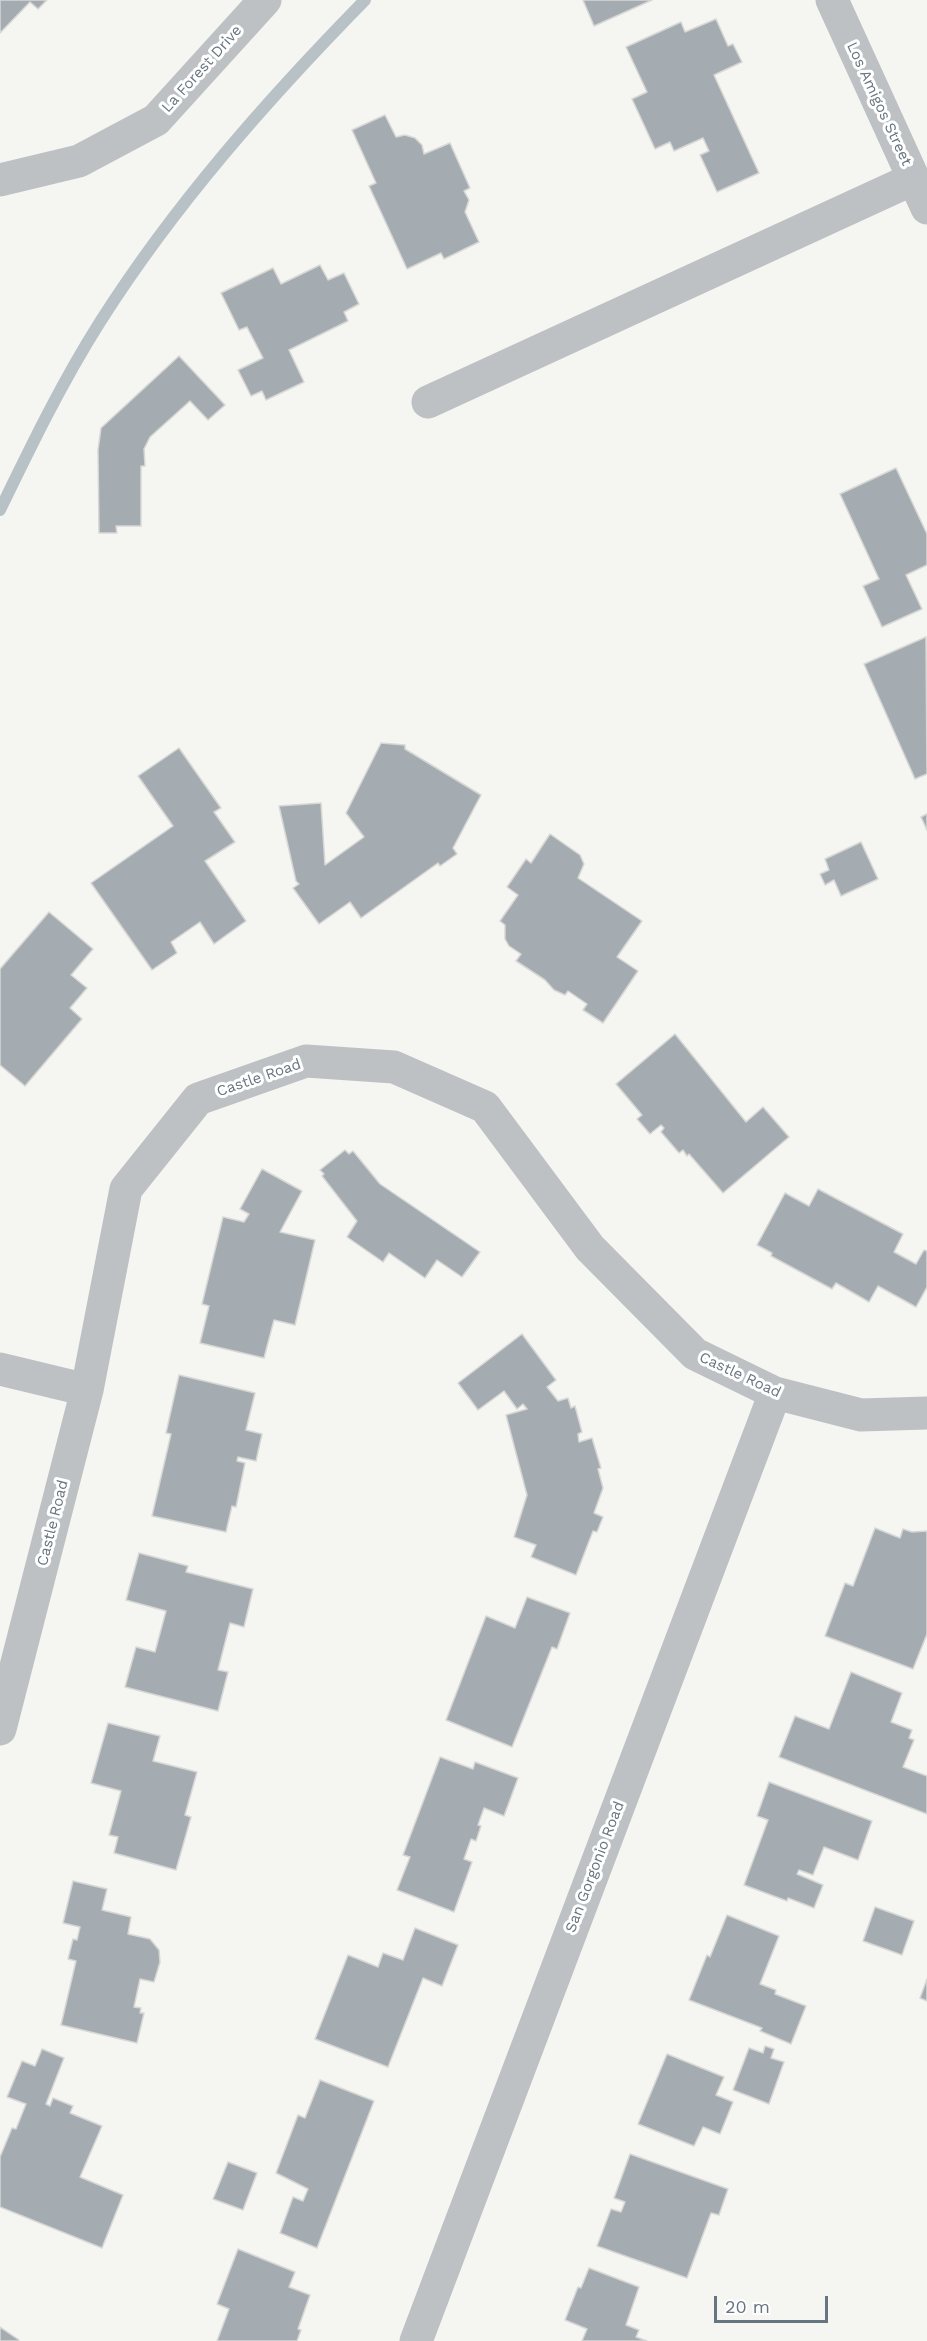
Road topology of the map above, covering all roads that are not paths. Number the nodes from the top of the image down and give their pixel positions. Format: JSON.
{"nodes":[{"id":1,"x":265,"y":0,"type":"edge"},
{"id":2,"x":832,"y":0,"type":"edge"},
{"id":3,"x":913,"y":178,"type":"junction"},
{"id":4,"x":0,"y":180,"type":"edge"},
{"id":5,"x":927,"y":208,"type":"edge"},
{"id":6,"x":428,"y":402,"type":"dead end"},
{"id":7,"x":0,"y":1369,"type":"edge"},
{"id":8,"x":87,"y":1390,"type":"junction"},
{"id":9,"x":775,"y":1394,"type":"junction"},
{"id":10,"x":927,"y":1413,"type":"edge"},
{"id":11,"x":0,"y":1728,"type":"edge"},
{"id":12,"x":416,"y":2341,"type":"edge"}],
"edges":[{"from":1,"to":4,"type":"street","name":"La Forest Drive"},
{"from":2,"to":3,"type":"street","name":"Los Amigos Street"},
{"from":3,"to":5,"type":"street","name":"Los Amigos Street"},
{"from":3,"to":6,"type":"street"},
{"from":7,"to":8,"type":"street"},
{"from":8,"to":9,"type":"street","name":"Castle Road"},
{"from":8,"to":11,"type":"street","name":"Castle Road"},
{"from":9,"to":10,"type":"street","name":"Castle Road"},
{"from":9,"to":12,"type":"street","name":"San Gorgonio Road"}]}
